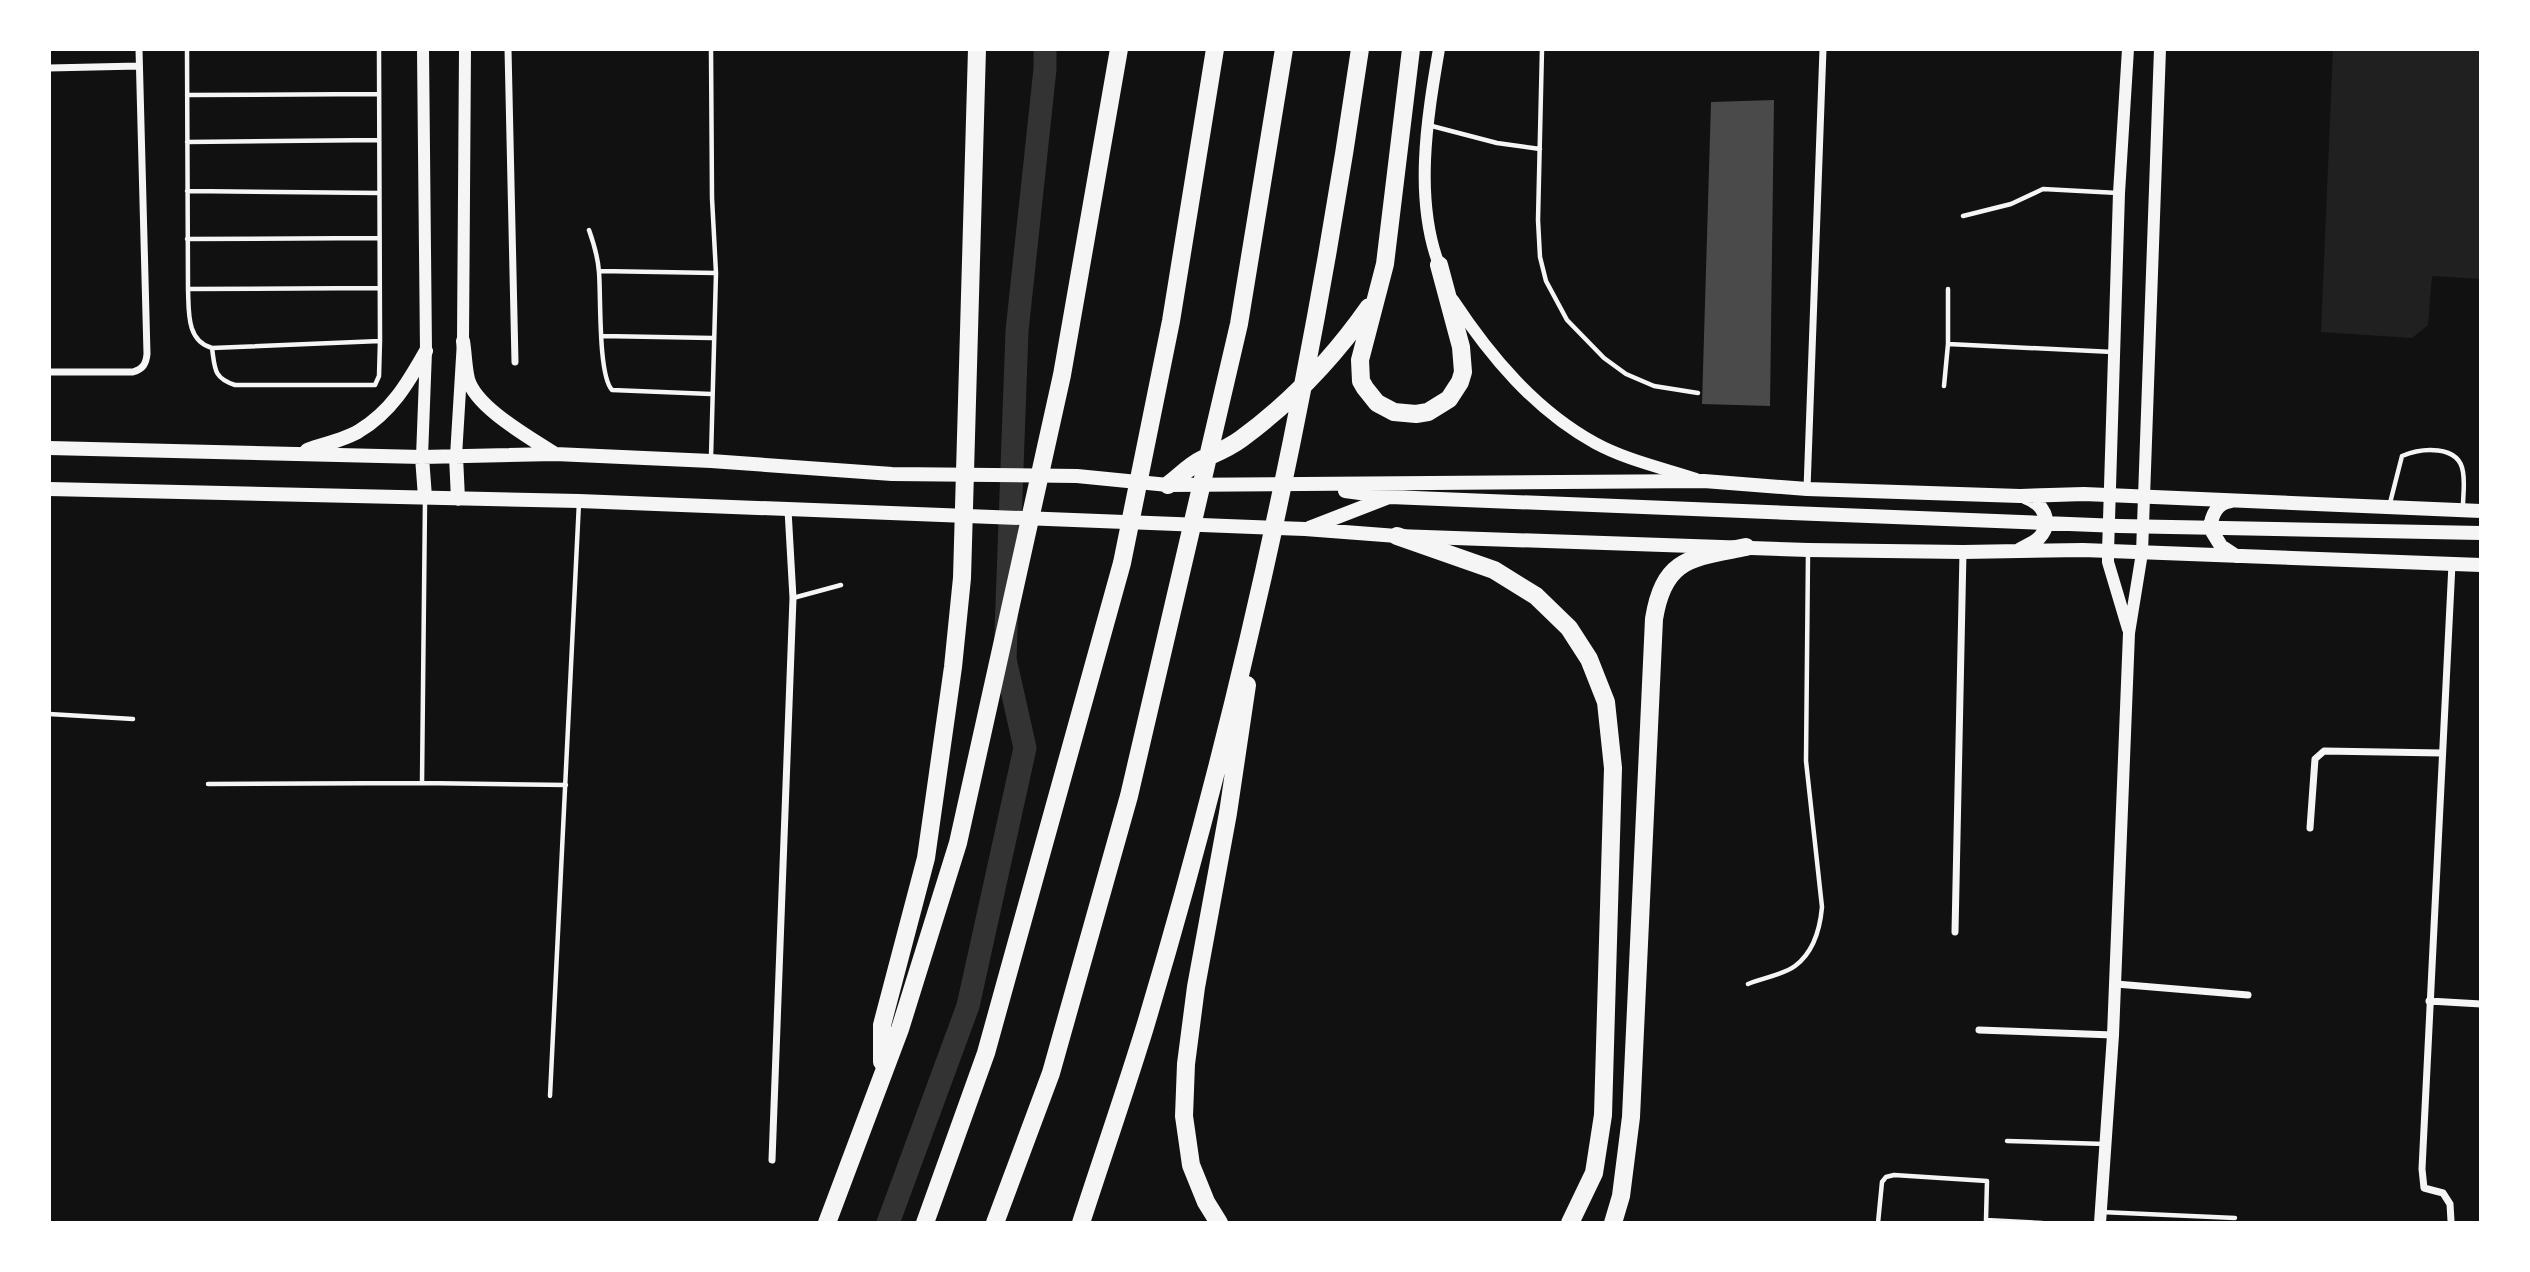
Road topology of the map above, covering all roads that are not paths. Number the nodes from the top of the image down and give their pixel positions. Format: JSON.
{"nodes":[{"id":1,"x":139,"y":49,"type":"edge"},
{"id":2,"x":187,"y":49,"type":"edge"},
{"id":3,"x":379,"y":49,"type":"edge"},
{"id":4,"x":423,"y":49,"type":"edge"},
{"id":5,"x":465,"y":49,"type":"edge"},
{"id":6,"x":509,"y":49,"type":"edge"},
{"id":7,"x":711,"y":49,"type":"edge"},
{"id":8,"x":977,"y":49,"type":"edge"},
{"id":9,"x":1119,"y":49,"type":"edge"},
{"id":10,"x":1215,"y":49,"type":"edge"},
{"id":11,"x":1284,"y":49,"type":"edge"},
{"id":12,"x":1360,"y":49,"type":"edge"},
{"id":13,"x":1411,"y":49,"type":"edge"},
{"id":14,"x":1439,"y":49,"type":"edge"},
{"id":15,"x":1542,"y":49,"type":"edge"},
{"id":16,"x":1823,"y":49,"type":"edge"},
{"id":17,"x":2128,"y":49,"type":"edge"},
{"id":18,"x":2160,"y":49,"type":"edge"},
{"id":19,"x":139,"y":66,"type":"junction"},
{"id":20,"x":49,"y":68,"type":"edge"},
{"id":21,"x":187,"y":94,"type":"junction"},
{"id":22,"x":379,"y":94,"type":"junction"},
{"id":23,"x":1427,"y":125,"type":"junction"},
{"id":24,"x":379,"y":141,"type":"junction"},
{"id":25,"x":187,"y":142,"type":"junction"},
{"id":26,"x":1540,"y":149,"type":"junction"},
{"id":27,"x":187,"y":191,"type":"junction"},
{"id":28,"x":2119,"y":192,"type":"junction"},
{"id":29,"x":379,"y":193,"type":"junction"},
{"id":30,"x":1963,"y":216,"type":"dead end"},
{"id":31,"x":589,"y":230,"type":"dead end"},
{"id":32,"x":380,"y":238,"type":"junction"},
{"id":33,"x":187,"y":239,"type":"junction"},
{"id":34,"x":1439,"y":265,"type":"junction"},
{"id":35,"x":599,"y":271,"type":"junction"},
{"id":36,"x":716,"y":272,"type":"junction"},
{"id":37,"x":380,"y":288,"type":"junction"},
{"id":38,"x":188,"y":289,"type":"junction"},
{"id":39,"x":1948,"y":289,"type":"dead end"},
{"id":40,"x":1377,"y":296,"type":"junction"},
{"id":41,"x":602,"y":336,"type":"junction"},
{"id":42,"x":712,"y":338,"type":"junction"},
{"id":43,"x":380,"y":341,"type":"junction"},
{"id":44,"x":463,"y":341,"type":"junction"},
{"id":45,"x":1948,"y":344,"type":"junction"},
{"id":46,"x":212,"y":348,"type":"junction"},
{"id":47,"x":426,"y":351,"type":"junction"},
{"id":48,"x":2114,"y":352,"type":"junction"},
{"id":49,"x":516,"y":362,"type":"dead end"},
{"id":50,"x":49,"y":372,"type":"edge"},
{"id":51,"x":1944,"y":386,"type":"dead end"},
{"id":52,"x":1698,"y":393,"type":"dead end"},
{"id":53,"x":711,"y":394,"type":"junction"},
{"id":54,"x":49,"y":448,"type":"edge"},
{"id":55,"x":296,"y":453,"type":"junction"},
{"id":56,"x":555,"y":454,"type":"junction"},
{"id":57,"x":456,"y":456,"type":"junction"},
{"id":58,"x":422,"y":457,"type":"junction"},
{"id":59,"x":710,"y":461,"type":"junction"},
{"id":60,"x":1704,"y":481,"type":"junction"},
{"id":61,"x":1299,"y":484,"type":"junction"},
{"id":62,"x":1168,"y":485,"type":"junction"},
{"id":63,"x":49,"y":489,"type":"edge"},
{"id":64,"x":1807,"y":489,"type":"junction"},
{"id":65,"x":2110,"y":495,"type":"junction"},
{"id":66,"x":2020,"y":496,"type":"junction"},
{"id":67,"x":425,"y":497,"type":"junction"},
{"id":68,"x":1390,"y":497,"type":"junction"},
{"id":69,"x":2145,"y":497,"type":"junction"},
{"id":70,"x":458,"y":499,"type":"junction"},
{"id":71,"x":2239,"y":500,"type":"junction"},
{"id":72,"x":579,"y":501,"type":"junction"},
{"id":73,"x":2389,"y":508,"type":"junction"},
{"id":74,"x":788,"y":510,"type":"junction"},
{"id":75,"x":2463,"y":511,"type":"junction"},
{"id":76,"x":2481,"y":511,"type":"edge"},
{"id":77,"x":1305,"y":529,"type":"junction"},
{"id":78,"x":2481,"y":533,"type":"edge"},
{"id":79,"x":1397,"y":536,"type":"junction"},
{"id":80,"x":1746,"y":547,"type":"junction"},
{"id":81,"x":1808,"y":550,"type":"junction"},
{"id":82,"x":2016,"y":551,"type":"junction"},
{"id":83,"x":1964,"y":552,"type":"junction"},
{"id":84,"x":2108,"y":552,"type":"junction"},
{"id":85,"x":2143,"y":553,"type":"junction"},
{"id":86,"x":2238,"y":557,"type":"junction"},
{"id":87,"x":2452,"y":564,"type":"junction"},
{"id":88,"x":2481,"y":565,"type":"edge"},
{"id":89,"x":1261,"y":581,"type":"junction"},
{"id":90,"x":841,"y":585,"type":"dead end"},
{"id":91,"x":793,"y":598,"type":"junction"},
{"id":92,"x":2129,"y":633,"type":"junction"},
{"id":93,"x":49,"y":714,"type":"edge"},
{"id":94,"x":133,"y":719,"type":"dead end"},
{"id":95,"x":2442,"y":753,"type":"junction"},
{"id":96,"x":422,"y":783,"type":"junction"},
{"id":97,"x":208,"y":784,"type":"dead end"},
{"id":98,"x":566,"y":785,"type":"junction"},
{"id":99,"x":2311,"y":828,"type":"dead end"},
{"id":100,"x":1955,"y":932,"type":"dead end"},
{"id":101,"x":1748,"y":984,"type":"dead end"},
{"id":102,"x":2116,"y":984,"type":"junction"},
{"id":103,"x":2248,"y":995,"type":"dead end"},
{"id":104,"x":2429,"y":1000,"type":"junction"},
{"id":105,"x":2481,"y":1004,"type":"edge"},
{"id":106,"x":1979,"y":1030,"type":"dead end"},
{"id":107,"x":2113,"y":1035,"type":"junction"},
{"id":108,"x":882,"y":1073,"type":"junction"},
{"id":109,"x":550,"y":1096,"type":"dead end"},
{"id":110,"x":2007,"y":1141,"type":"dead end"},
{"id":111,"x":2106,"y":1144,"type":"junction"},
{"id":112,"x":772,"y":1160,"type":"dead end"},
{"id":113,"x":2100,"y":1217,"type":"edge"},
{"id":114,"x":2235,"y":1218,"type":"dead end"},
{"id":115,"x":2451,"y":1221,"type":"dead end"},
{"id":116,"x":1986,"y":1222,"type":"edge"},
{"id":117,"x":827,"y":1223,"type":"edge"},
{"id":118,"x":925,"y":1223,"type":"edge"},
{"id":119,"x":995,"y":1223,"type":"edge"},
{"id":120,"x":1081,"y":1223,"type":"edge"},
{"id":121,"x":1219,"y":1223,"type":"edge"},
{"id":122,"x":1570,"y":1223,"type":"edge"},
{"id":123,"x":1613,"y":1223,"type":"edge"},
{"id":124,"x":1878,"y":1223,"type":"edge"},
{"id":125,"x":2042,"y":1223,"type":"edge"}],
"edges":[{"from":1,"to":19,"type":"street"},
{"from":2,"to":21,"type":"lane"},
{"from":3,"to":22,"type":"lane"},
{"from":4,"to":47,"type":"main road"},
{"from":5,"to":44,"type":"main road"},
{"from":6,"to":49,"type":"street"},
{"from":7,"to":36,"type":"lane"},
{"from":8,"to":108,"type":"highway"},
{"from":9,"to":108,"type":"highway"},
{"from":10,"to":118,"type":"highway"},
{"from":11,"to":119,"type":"highway"},
{"from":12,"to":89,"type":"highway"},
{"from":13,"to":40,"type":"highway"},
{"from":14,"to":23,"type":"main road"},
{"from":15,"to":26,"type":"lane"},
{"from":16,"to":64,"type":"street"},
{"from":17,"to":28,"type":"main road"},
{"from":18,"to":69,"type":"main road"},
{"from":19,"to":20,"type":"street"},
{"from":19,"to":50,"type":"street"},
{"from":21,"to":22,"type":"lane"},
{"from":21,"to":25,"type":"lane"},
{"from":22,"to":24,"type":"lane"},
{"from":23,"to":26,"type":"lane"},
{"from":23,"to":34,"type":"main road"},
{"from":24,"to":25,"type":"lane"},
{"from":24,"to":29,"type":"lane"},
{"from":25,"to":27,"type":"lane"},
{"from":26,"to":52,"type":"lane"},
{"from":27,"to":29,"type":"lane"},
{"from":27,"to":33,"type":"lane"},
{"from":28,"to":30,"type":"lane"},
{"from":28,"to":48,"type":"main road"},
{"from":29,"to":32,"type":"lane"},
{"from":31,"to":35,"type":"lane"},
{"from":32,"to":33,"type":"lane"},
{"from":32,"to":37,"type":"lane"},
{"from":33,"to":38,"type":"lane"},
{"from":34,"to":40,"type":"highway"},
{"from":34,"to":60,"type":"main road"},
{"from":35,"to":36,"type":"lane"},
{"from":35,"to":41,"type":"lane"},
{"from":36,"to":42,"type":"lane"},
{"from":37,"to":38,"type":"lane"},
{"from":37,"to":43,"type":"lane"},
{"from":38,"to":46,"type":"lane"},
{"from":39,"to":45,"type":"lane"},
{"from":40,"to":62,"type":"highway"},
{"from":41,"to":42,"type":"lane"},
{"from":41,"to":53,"type":"lane"},
{"from":42,"to":53,"type":"lane"},
{"from":43,"to":46,"type":"lane"},
{"from":43,"to":46,"type":"lane"},
{"from":44,"to":56,"type":"main road"},
{"from":44,"to":57,"type":"main road"},
{"from":45,"to":48,"type":"lane"},
{"from":45,"to":51,"type":"lane"},
{"from":47,"to":55,"type":"main road"},
{"from":47,"to":58,"type":"main road"},
{"from":48,"to":65,"type":"main road"},
{"from":53,"to":59,"type":"lane"},
{"from":54,"to":55,"type":"main road"},
{"from":55,"to":58,"type":"main road"},
{"from":56,"to":57,"type":"main road"},
{"from":56,"to":59,"type":"main road"},
{"from":57,"to":58,"type":"main road"},
{"from":57,"to":70,"type":"main road"},
{"from":58,"to":67,"type":"main road"},
{"from":59,"to":62,"type":"main road"},
{"from":60,"to":61,"type":"main road"},
{"from":60,"to":64,"type":"main road"},
{"from":61,"to":62,"type":"main road"},
{"from":61,"to":68,"type":"main road"},
{"from":63,"to":67,"type":"main road"},
{"from":64,"to":66,"type":"main road"},
{"from":65,"to":66,"type":"main road"},
{"from":65,"to":69,"type":"main road"},
{"from":65,"to":84,"type":"main road"},
{"from":66,"to":82,"type":"main road"},
{"from":67,"to":70,"type":"main road"},
{"from":67,"to":96,"type":"lane"},
{"from":68,"to":77,"type":"main road"},
{"from":68,"to":78,"type":"main road"},
{"from":69,"to":71,"type":"main road"},
{"from":69,"to":85,"type":"main road"},
{"from":70,"to":72,"type":"main road"},
{"from":71,"to":73,"type":"main road"},
{"from":71,"to":86,"type":"main road"},
{"from":72,"to":74,"type":"main road"},
{"from":72,"to":98,"type":"lane"},
{"from":73,"to":75,"type":"main road"},
{"from":73,"to":75,"type":"lane"},
{"from":74,"to":77,"type":"main road"},
{"from":74,"to":91,"type":"street"},
{"from":75,"to":76,"type":"main road"},
{"from":77,"to":79,"type":"main road"},
{"from":79,"to":80,"type":"main road"},
{"from":79,"to":122,"type":"highway"},
{"from":80,"to":81,"type":"main road"},
{"from":80,"to":123,"type":"highway"},
{"from":81,"to":83,"type":"main road"},
{"from":81,"to":101,"type":"lane"},
{"from":82,"to":83,"type":"main road"},
{"from":82,"to":84,"type":"main road"},
{"from":83,"to":100,"type":"street"},
{"from":84,"to":85,"type":"main road"},
{"from":84,"to":92,"type":"main road"},
{"from":85,"to":86,"type":"main road"},
{"from":85,"to":92,"type":"main road"},
{"from":86,"to":87,"type":"main road"},
{"from":87,"to":88,"type":"main road"},
{"from":87,"to":95,"type":"street"},
{"from":89,"to":120,"type":"highway"},
{"from":89,"to":121,"type":"highway"},
{"from":90,"to":91,"type":"lane"},
{"from":91,"to":112,"type":"street"},
{"from":92,"to":102,"type":"main road"},
{"from":93,"to":94,"type":"lane"},
{"from":95,"to":99,"type":"street"},
{"from":95,"to":104,"type":"street"},
{"from":96,"to":97,"type":"lane"},
{"from":96,"to":98,"type":"lane"},
{"from":98,"to":109,"type":"lane"},
{"from":102,"to":103,"type":"street"},
{"from":102,"to":107,"type":"main road"},
{"from":104,"to":105,"type":"street"},
{"from":104,"to":115,"type":"street"},
{"from":106,"to":107,"type":"street"},
{"from":107,"to":111,"type":"main road"},
{"from":108,"to":117,"type":"highway"},
{"from":110,"to":111,"type":"lane"},
{"from":111,"to":113,"type":"main road"},
{"from":113,"to":114,"type":"lane"},
{"from":116,"to":124,"type":"lane"},
{"from":116,"to":125,"type":"lane"}]}
